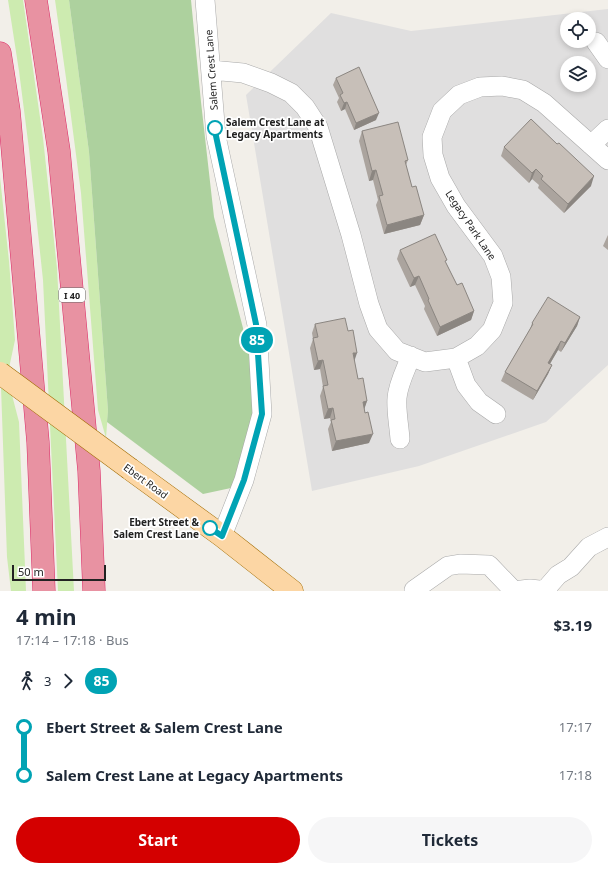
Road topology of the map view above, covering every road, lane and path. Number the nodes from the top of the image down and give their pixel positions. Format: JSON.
{"nodes":[{"id":1,"x":36,"y":0,"type":"edge"},
{"id":2,"x":205,"y":0,"type":"edge"},
{"id":3,"x":596,"y":42,"type":"dead end"},
{"id":4,"x":0,"y":54,"type":"edge"},
{"id":5,"x":608,"y":59,"type":"edge"},
{"id":6,"x":211,"y":70,"type":"junction"},
{"id":7,"x":608,"y":129,"type":"edge"},
{"id":8,"x":591,"y":145,"type":"junction"},
{"id":9,"x":608,"y":160,"type":"edge"},
{"id":10,"x":411,"y":356,"type":"junction"},
{"id":11,"x":456,"y":358,"type":"junction"},
{"id":12,"x":0,"y":373,"type":"edge"},
{"id":13,"x":496,"y":414,"type":"dead end"},
{"id":14,"x":400,"y":439,"type":"dead end"},
{"id":15,"x":222,"y":536,"type":"junction"},
{"id":16,"x":608,"y":537,"type":"edge"},
{"id":17,"x":414,"y":590,"type":"edge"},
{"id":18,"x":547,"y":590,"type":"edge"},
{"id":19,"x":44,"y":591,"type":"edge"},
{"id":20,"x":94,"y":591,"type":"edge"},
{"id":21,"x":292,"y":591,"type":"edge"},
{"id":22,"x":513,"y":591,"type":"edge"}],
"edges":[{"from":1,"to":20,"type":"highway","number":"I 40"},
{"from":2,"to":6,"type":"street","name":"Salem Crest Lane"},
{"from":3,"to":5,"type":"street"},
{"from":4,"to":19,"type":"highway"},
{"from":6,"to":10,"type":"street","name":"Legacy Park Lane"},
{"from":6,"to":15,"type":"street","name":"Salem Crest Lane"},
{"from":7,"to":8,"type":"street"},
{"from":8,"to":9,"type":"street","name":"Legacy Park Lane"},
{"from":8,"to":11,"type":"street","name":"Legacy Park Lane"},
{"from":10,"to":11,"type":"street","name":"Legacy Park Lane"},
{"from":10,"to":14,"type":"street"},
{"from":11,"to":13,"type":"street"},
{"from":12,"to":15,"type":"main road","name":"Ebert Road","bridge":true},
{"from":15,"to":21,"type":"main road","name":"Ebert Road"},
{"from":16,"to":18,"type":"street"},
{"from":17,"to":22,"type":"street"},
{"from":18,"to":22,"type":"street"}]}
